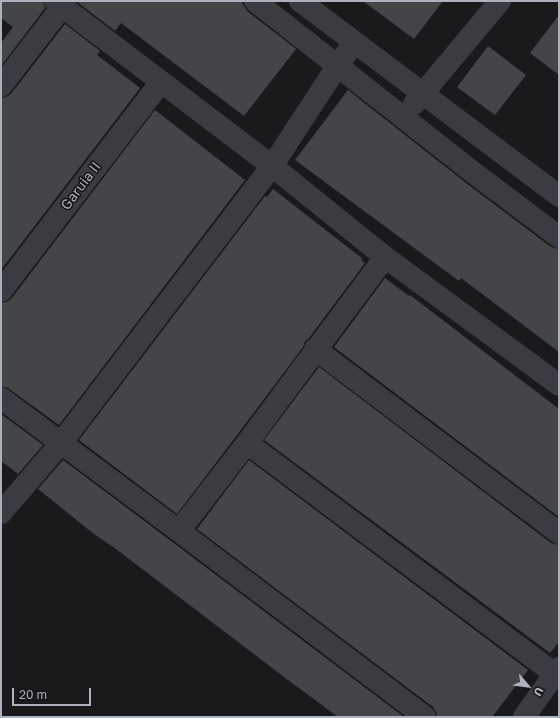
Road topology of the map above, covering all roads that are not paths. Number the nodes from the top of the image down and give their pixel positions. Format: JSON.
{"nodes":[{"id":1,"x":255,"y":1,"type":"edge"},
{"id":2,"x":300,"y":1,"type":"edge"},
{"id":3,"x":500,"y":1,"type":"edge"},
{"id":4,"x":59,"y":4,"type":"edge"},
{"id":5,"x":354,"y":43,"type":"junction"},
{"id":6,"x":338,"y":65,"type":"junction"},
{"id":7,"x":161,"y":82,"type":"junction"},
{"id":8,"x":1,"y":86,"type":"edge"},
{"id":9,"x":423,"y":93,"type":"junction"},
{"id":10,"x":402,"y":116,"type":"junction"},
{"id":11,"x":272,"y":166,"type":"junction"},
{"id":12,"x":559,"y":196,"type":"edge"},
{"id":13,"x":559,"y":237,"type":"edge"},
{"id":14,"x":385,"y":256,"type":"junction"},
{"id":15,"x":1,"y":291,"type":"edge"},
{"id":16,"x":315,"y":349,"type":"junction"},
{"id":17,"x":559,"y":385,"type":"edge"},
{"id":18,"x":1,"y":398,"type":"edge"},
{"id":19,"x":61,"y":443,"type":"junction"},
{"id":20,"x":247,"y":443,"type":"junction"},
{"id":21,"x":4,"y":509,"type":"edge"},
{"id":22,"x":179,"y":531,"type":"junction"},
{"id":23,"x":559,"y":533,"type":"edge"},
{"id":24,"x":557,"y":671,"type":"edge"},
{"id":25,"x":425,"y":717,"type":"edge"},
{"id":26,"x":524,"y":717,"type":"edge"}],
"edges":[{"from":1,"to":6,"type":"street"},
{"from":2,"to":5,"type":"street"},
{"from":3,"to":9,"type":"street"},
{"from":4,"to":7,"type":"street"},
{"from":4,"to":8,"type":"street"},
{"from":5,"to":6,"type":"street"},
{"from":5,"to":9,"type":"street"},
{"from":6,"to":10,"type":"street"},
{"from":6,"to":11,"type":"street"},
{"from":7,"to":11,"type":"street"},
{"from":7,"to":15,"type":"street","name":"Garuia II"},
{"from":9,"to":10,"type":"street"},
{"from":9,"to":12,"type":"street"},
{"from":10,"to":13,"type":"street"},
{"from":11,"to":14,"type":"street"},
{"from":11,"to":19,"type":"street"},
{"from":14,"to":16,"type":"street"},
{"from":14,"to":17,"type":"street"},
{"from":16,"to":20,"type":"street"},
{"from":16,"to":23,"type":"street"},
{"from":18,"to":19,"type":"street"},
{"from":19,"to":21,"type":"street"},
{"from":19,"to":22,"type":"street"},
{"from":20,"to":22,"type":"street"},
{"from":20,"to":24,"type":"street"},
{"from":22,"to":25,"type":"street"},
{"from":24,"to":26,"type":"street"}]}
